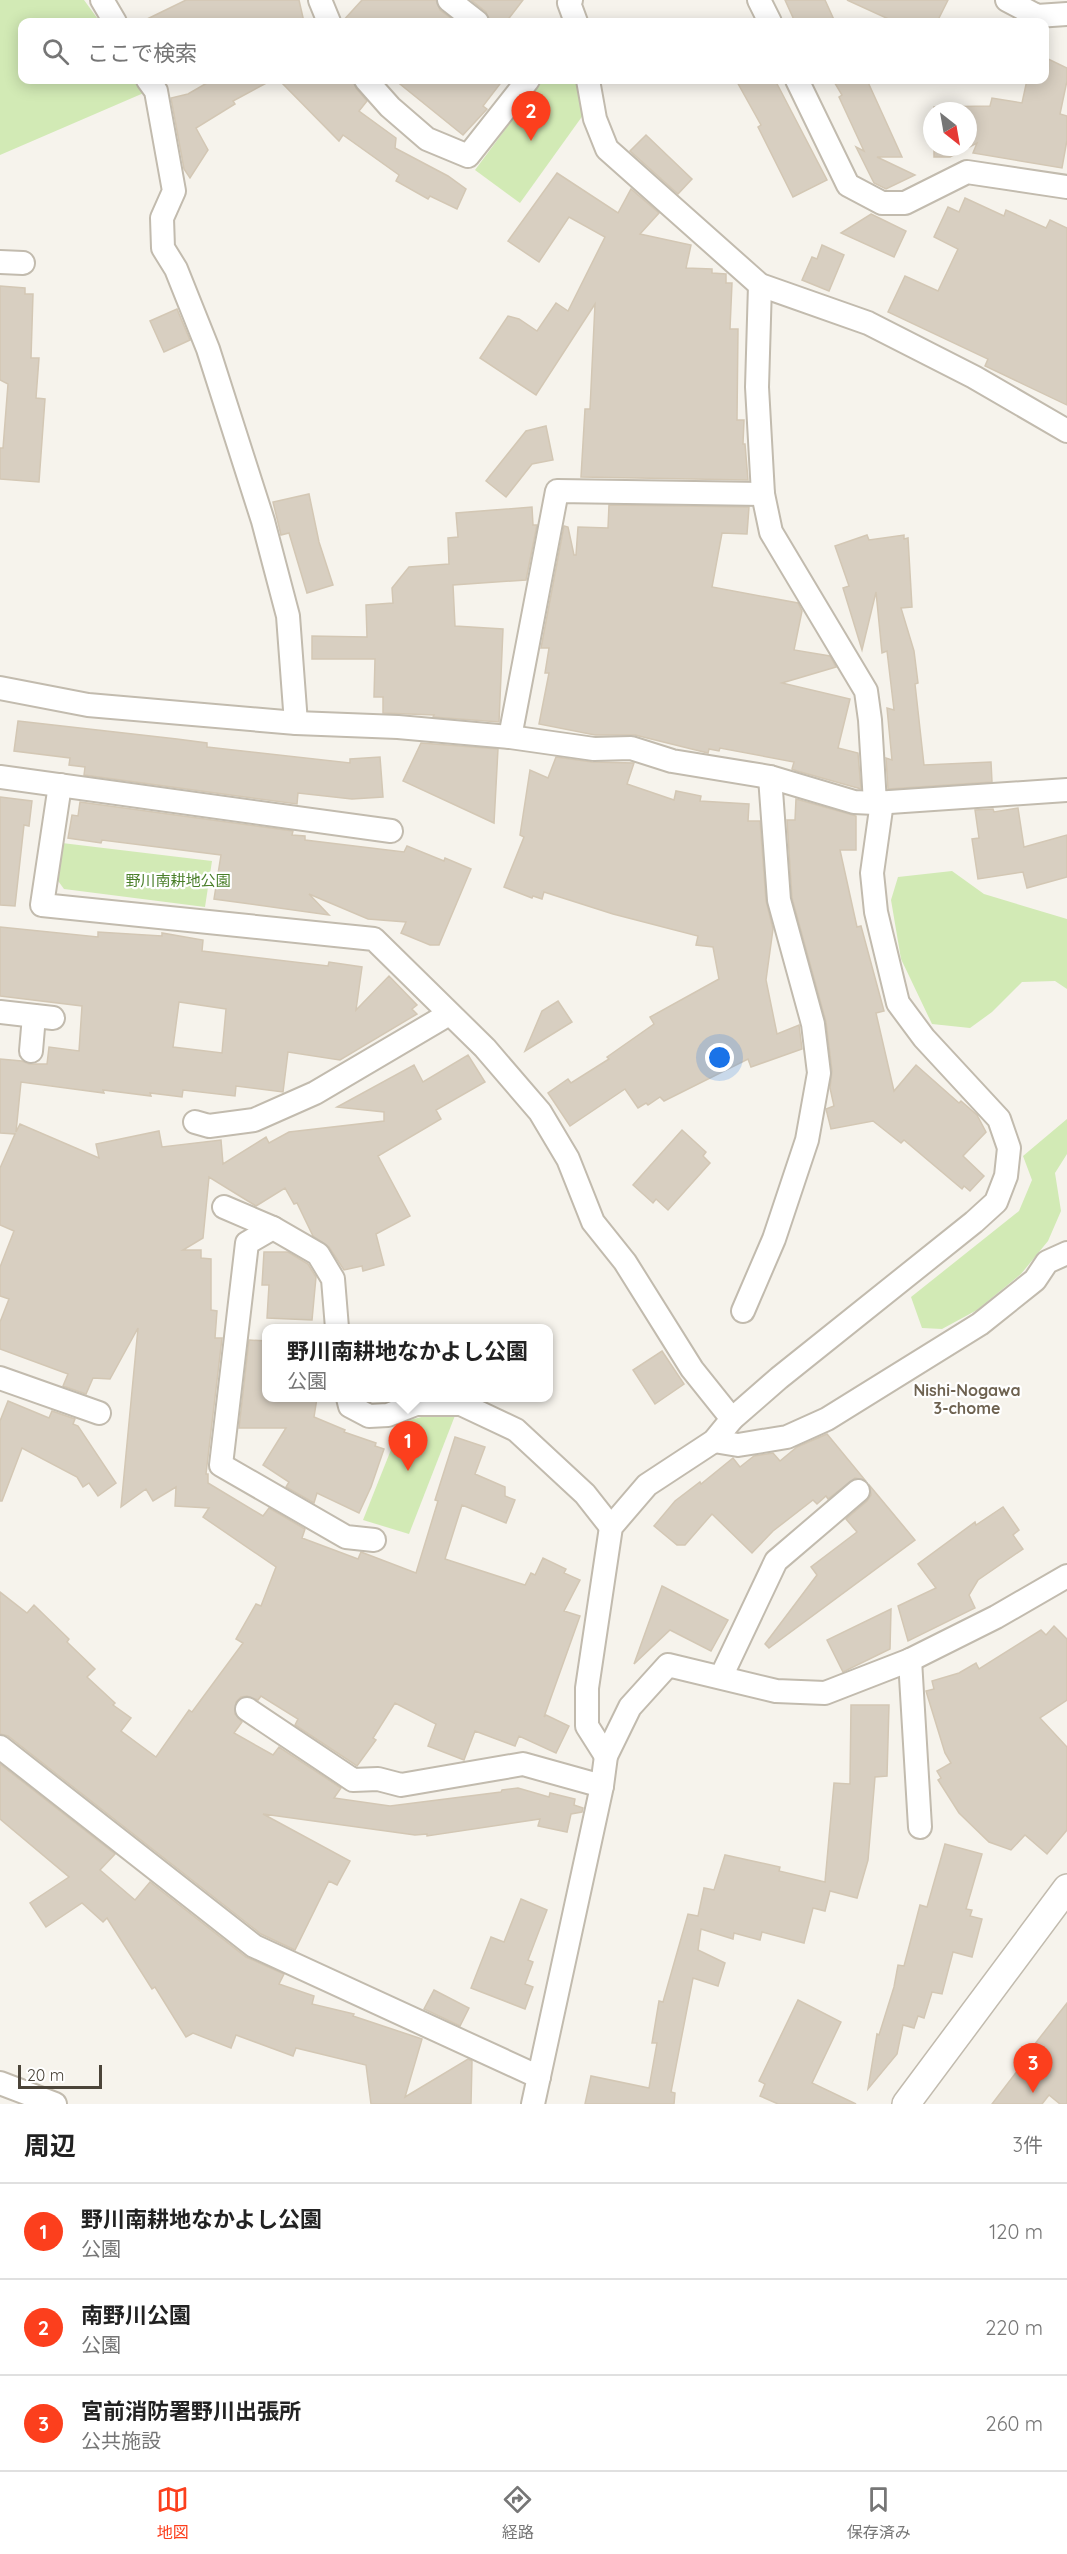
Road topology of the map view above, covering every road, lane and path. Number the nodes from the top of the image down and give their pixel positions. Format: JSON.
{"nodes":[{"id":1,"x":102,"y":0,"type":"edge"},
{"id":2,"x":320,"y":0,"type":"edge"},
{"id":3,"x":449,"y":0,"type":"edge"},
{"id":4,"x":571,"y":0,"type":"edge"},
{"id":5,"x":759,"y":0,"type":"edge"},
{"id":6,"x":1007,"y":0,"type":"edge"},
{"id":7,"x":1067,"y":14,"type":"edge"},
{"id":8,"x":113,"y":18,"type":"edge"},
{"id":9,"x":327,"y":18,"type":"edge"},
{"id":10,"x":472,"y":18,"type":"edge"},
{"id":11,"x":575,"y":18,"type":"edge"},
{"id":12,"x":768,"y":18,"type":"edge"},
{"id":13,"x":151,"y":84,"type":"edge"},
{"id":14,"x":370,"y":84,"type":"edge"},
{"id":15,"x":525,"y":84,"type":"edge"},
{"id":16,"x":589,"y":84,"type":"edge"},
{"id":17,"x":799,"y":84,"type":"edge"},
{"id":18,"x":1067,"y":187,"type":"edge"},
{"id":19,"x":0,"y":262,"type":"edge"},
{"id":20,"x":23,"y":263,"type":"dead end"},
{"id":21,"x":760,"y":285,"type":"junction"},
{"id":22,"x":1067,"y":431,"type":"edge"},
{"id":23,"x":762,"y":494,"type":"junction"},
{"id":24,"x":0,"y":688,"type":"edge"},
{"id":25,"x":296,"y":723,"type":"junction"},
{"id":26,"x":510,"y":737,"type":"junction"},
{"id":27,"x":0,"y":777,"type":"edge"},
{"id":28,"x":770,"y":777,"type":"junction"},
{"id":29,"x":60,"y":785,"type":"junction"},
{"id":30,"x":1067,"y":790,"type":"edge"},
{"id":31,"x":878,"y":803,"type":"junction"},
{"id":32,"x":391,"y":831,"type":"dead end"},
{"id":33,"x":0,"y":1012,"type":"edge"},
{"id":34,"x":448,"y":1014,"type":"junction"},
{"id":35,"x":31,"y":1051,"type":"dead end"},
{"id":36,"x":195,"y":1122,"type":"dead end"},
{"id":37,"x":224,"y":1207,"type":"dead end"},
{"id":38,"x":273,"y":1228,"type":"junction"},
{"id":39,"x":1067,"y":1253,"type":"edge"},
{"id":40,"x":742,"y":1311,"type":"dead end"},
{"id":41,"x":337,"y":1324,"type":"edge"},
{"id":42,"x":0,"y":1378,"type":"edge"},
{"id":43,"x":349,"y":1402,"type":"edge"},
{"id":44,"x":99,"y":1413,"type":"dead end"},
{"id":45,"x":732,"y":1419,"type":"junction"},
{"id":46,"x":714,"y":1441,"type":"junction"},
{"id":47,"x":858,"y":1491,"type":"dead end"},
{"id":48,"x":611,"y":1527,"type":"junction"},
{"id":49,"x":374,"y":1540,"type":"dead end"},
{"id":50,"x":1067,"y":1576,"type":"edge"},
{"id":51,"x":910,"y":1660,"type":"junction"},
{"id":52,"x":721,"y":1677,"type":"junction"},
{"id":53,"x":247,"y":1709,"type":"dead end"},
{"id":54,"x":0,"y":1747,"type":"edge"},
{"id":55,"x":606,"y":1756,"type":"junction"},
{"id":56,"x":602,"y":1786,"type":"junction"},
{"id":57,"x":920,"y":1827,"type":"dead end"},
{"id":58,"x":1067,"y":1888,"type":"edge"},
{"id":59,"x":539,"y":2077,"type":"junction"},
{"id":60,"x":0,"y":2083,"type":"edge"},
{"id":61,"x":55,"y":2104,"type":"edge"},
{"id":62,"x":533,"y":2104,"type":"edge"},
{"id":63,"x":906,"y":2104,"type":"edge"}],
"edges":[{"from":1,"to":8,"type":"street"},
{"from":2,"to":9,"type":"street"},
{"from":3,"to":10,"type":"street"},
{"from":4,"to":11,"type":"street"},
{"from":5,"to":12,"type":"street"},
{"from":6,"to":7,"type":"street"},
{"from":13,"to":25,"type":"street"},
{"from":14,"to":15,"type":"street"},
{"from":16,"to":21,"type":"street"},
{"from":17,"to":18,"type":"street"},
{"from":19,"to":20,"type":"street"},
{"from":21,"to":22,"type":"street"},
{"from":21,"to":23,"type":"street"},
{"from":23,"to":26,"type":"street"},
{"from":23,"to":31,"type":"street"},
{"from":24,"to":25,"type":"street"},
{"from":25,"to":26,"type":"street"},
{"from":26,"to":28,"type":"street"},
{"from":27,"to":29,"type":"street"},
{"from":28,"to":31,"type":"street"},
{"from":28,"to":40,"type":"street"},
{"from":29,"to":32,"type":"street"},
{"from":29,"to":34,"type":"street"},
{"from":30,"to":31,"type":"street"},
{"from":31,"to":45,"type":"street"},
{"from":33,"to":35,"type":"street"},
{"from":34,"to":36,"type":"street"},
{"from":34,"to":45,"type":"street"},
{"from":37,"to":38,"type":"street"},
{"from":38,"to":41,"type":"street"},
{"from":38,"to":49,"type":"street"},
{"from":39,"to":46,"type":"street"},
{"from":42,"to":44,"type":"street"},
{"from":43,"to":48,"type":"street"},
{"from":45,"to":46,"type":"street"},
{"from":46,"to":48,"type":"street"},
{"from":47,"to":52,"type":"street"},
{"from":48,"to":55,"type":"street"},
{"from":50,"to":51,"type":"street"},
{"from":51,"to":52,"type":"street"},
{"from":51,"to":57,"type":"street"},
{"from":52,"to":55,"type":"street"},
{"from":53,"to":56,"type":"street"},
{"from":54,"to":59,"type":"street"},
{"from":55,"to":56,"type":"street"},
{"from":56,"to":59,"type":"street"},
{"from":58,"to":63,"type":"street"},
{"from":59,"to":62,"type":"street"},
{"from":60,"to":61,"type":"street"}]}
